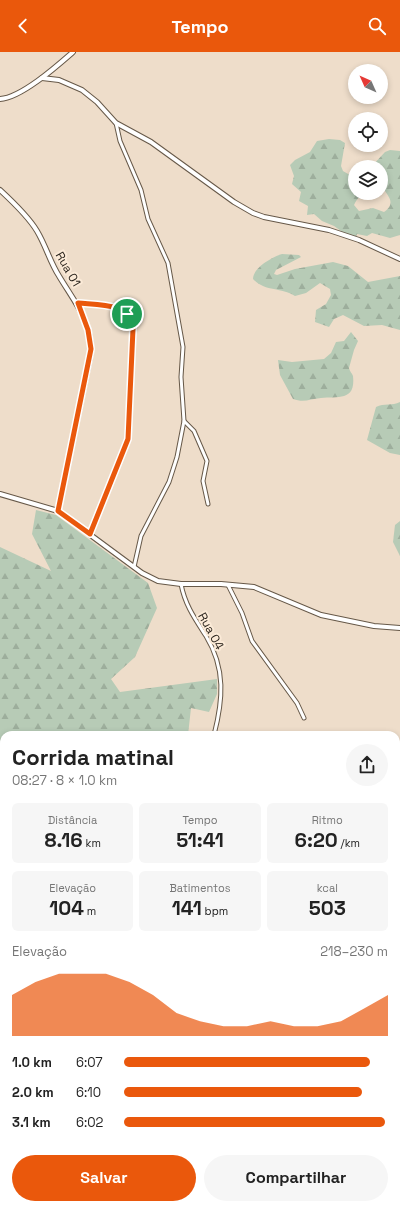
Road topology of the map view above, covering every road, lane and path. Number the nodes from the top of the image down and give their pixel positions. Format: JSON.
{"nodes":[{"id":1,"x":73,"y":52,"type":"edge"},
{"id":2,"x":42,"y":78,"type":"junction"},
{"id":3,"x":0,"y":100,"type":"edge"},
{"id":4,"x":116,"y":123,"type":"junction"},
{"id":5,"x":0,"y":190,"type":"edge"},
{"id":6,"x":400,"y":259,"type":"edge"},
{"id":7,"x":78,"y":303,"type":"junction"},
{"id":8,"x":184,"y":421,"type":"junction"},
{"id":9,"x":0,"y":494,"type":"edge"},
{"id":10,"x":208,"y":504,"type":"dead end"},
{"id":11,"x":58,"y":511,"type":"junction"},
{"id":12,"x":90,"y":534,"type":"junction"},
{"id":13,"x":134,"y":567,"type":"junction"},
{"id":14,"x":181,"y":584,"type":"junction"},
{"id":15,"x":228,"y":585,"type":"junction"},
{"id":16,"x":400,"y":628,"type":"edge"},
{"id":17,"x":304,"y":718,"type":"dead end"},
{"id":18,"x":215,"y":731,"type":"edge"}],
"edges":[{"from":1,"to":2,"type":"street"},
{"from":2,"to":3,"type":"street"},
{"from":2,"to":4,"type":"street"},
{"from":4,"to":6,"type":"street"},
{"from":4,"to":8,"type":"street"},
{"from":5,"to":7,"type":"street","name":"Rua 01"},
{"from":7,"to":11,"type":"street","name":"Rua 01"},
{"from":7,"to":12,"type":"street"},
{"from":8,"to":10,"type":"street"},
{"from":8,"to":13,"type":"street"},
{"from":9,"to":11,"type":"street"},
{"from":11,"to":12,"type":"street"},
{"from":12,"to":13,"type":"street"},
{"from":13,"to":14,"type":"street"},
{"from":14,"to":15,"type":"street"},
{"from":14,"to":18,"type":"street","name":"Rua 04"},
{"from":15,"to":16,"type":"street"},
{"from":15,"to":17,"type":"street"}]}
